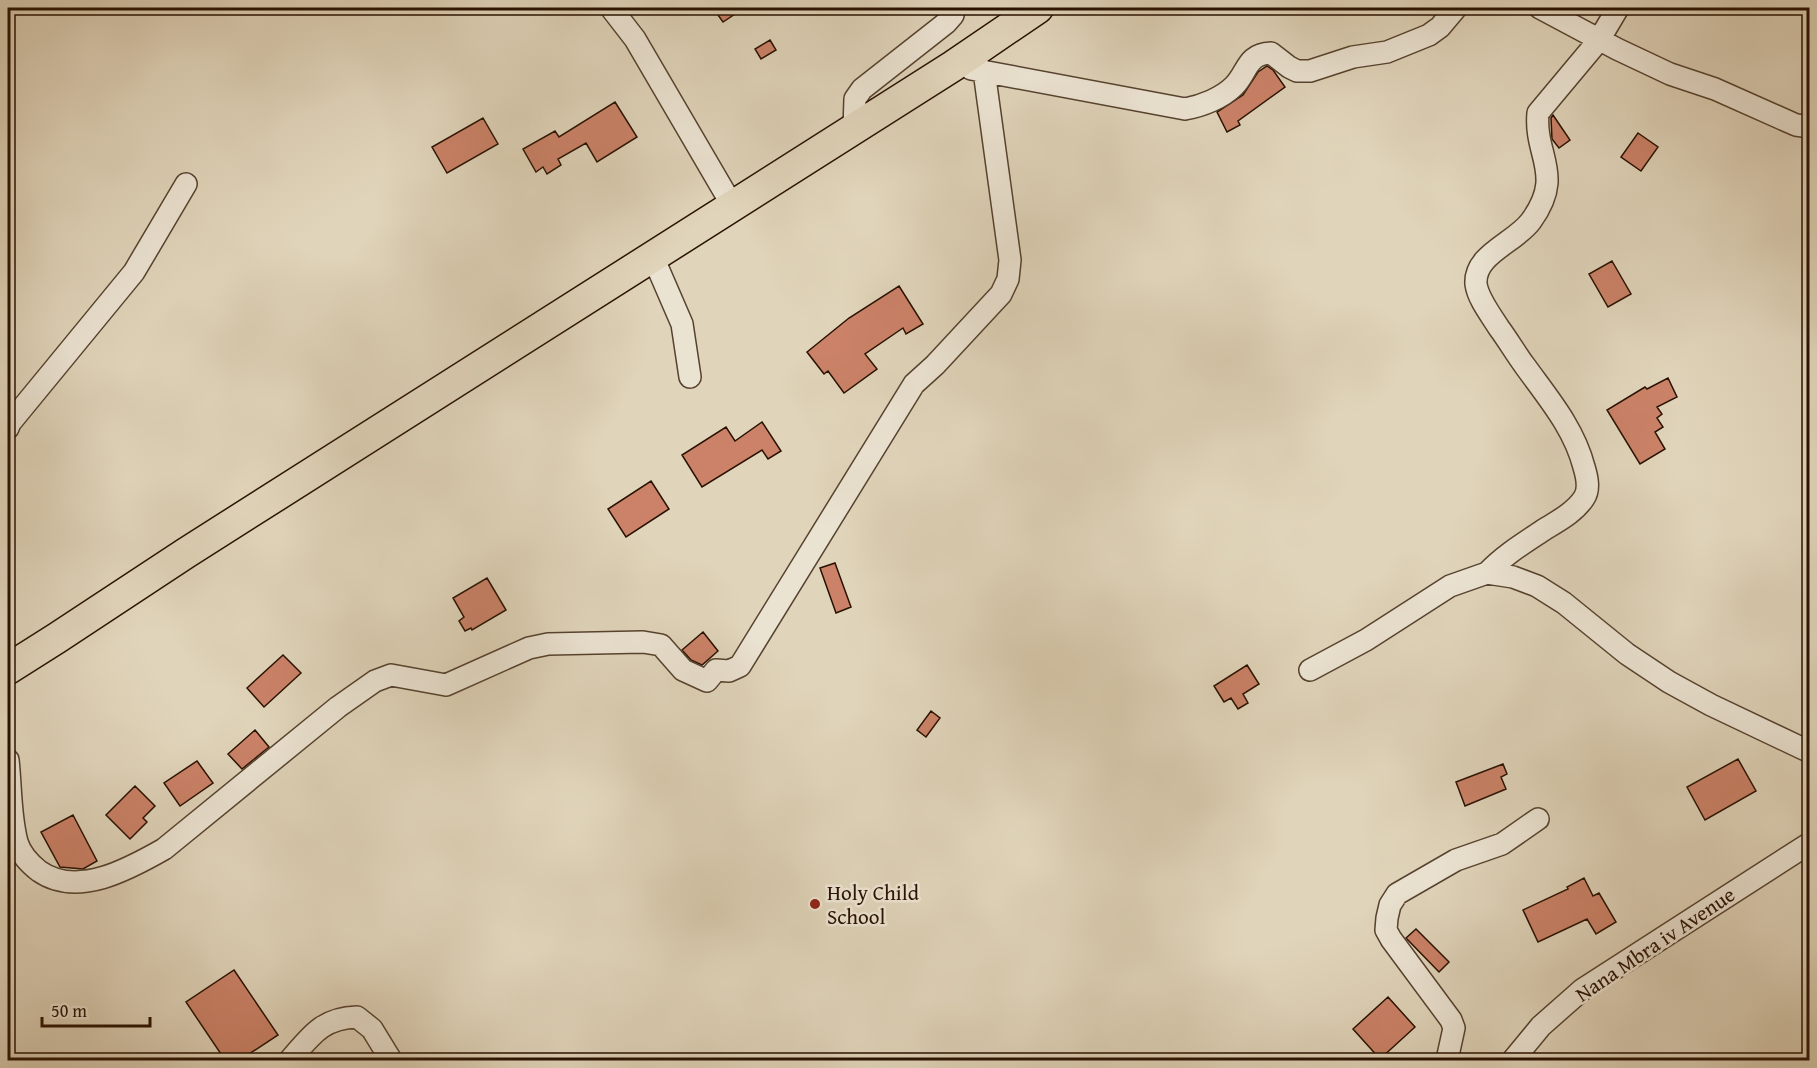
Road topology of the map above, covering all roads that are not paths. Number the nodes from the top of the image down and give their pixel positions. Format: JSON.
{"nodes":[{"id":1,"x":611,"y":8,"type":"edge"},
{"id":2,"x":954,"y":8,"type":"edge"},
{"id":3,"x":1038,"y":8,"type":"edge"},
{"id":4,"x":1456,"y":8,"type":"edge"},
{"id":5,"x":1540,"y":8,"type":"edge"},
{"id":6,"x":1618,"y":8,"type":"edge"},
{"id":7,"x":1599,"y":40,"type":"junction"},
{"id":8,"x":953,"y":66,"type":"junction"},
{"id":9,"x":984,"y":71,"type":"junction"},
{"id":10,"x":1809,"y":127,"type":"edge"},
{"id":11,"x":854,"y":128,"type":"junction"},
{"id":12,"x":186,"y":184,"type":"dead end"},
{"id":13,"x":732,"y":205,"type":"junction"},
{"id":14,"x":653,"y":257,"type":"junction"},
{"id":15,"x":690,"y":377,"type":"dead end"},
{"id":16,"x":8,"y":428,"type":"edge"},
{"id":17,"x":1487,"y":573,"type":"junction"},
{"id":18,"x":8,"y":669,"type":"edge"},
{"id":19,"x":1310,"y":670,"type":"dead end"},
{"id":20,"x":1809,"y":752,"type":"edge"},
{"id":21,"x":8,"y":760,"type":"edge"},
{"id":22,"x":1538,"y":819,"type":"dead end"},
{"id":23,"x":1809,"y":843,"type":"edge"},
{"id":24,"x":290,"y":1060,"type":"edge"},
{"id":25,"x":391,"y":1060,"type":"edge"},
{"id":26,"x":1447,"y":1060,"type":"edge"},
{"id":27,"x":1513,"y":1060,"type":"edge"}],
"edges":[{"from":1,"to":13,"type":"street"},
{"from":2,"to":11,"type":"street"},
{"from":3,"to":8,"type":"highway"},
{"from":4,"to":9,"type":"street"},
{"from":5,"to":7,"type":"street"},
{"from":6,"to":7,"type":"street"},
{"from":7,"to":10,"type":"street"},
{"from":7,"to":17,"type":"street"},
{"from":8,"to":9,"type":"street"},
{"from":8,"to":11,"type":"highway"},
{"from":9,"to":21,"type":"street"},
{"from":11,"to":13,"type":"highway"},
{"from":12,"to":16,"type":"street"},
{"from":13,"to":14,"type":"highway"},
{"from":14,"to":15,"type":"street"},
{"from":14,"to":18,"type":"highway"},
{"from":17,"to":19,"type":"street"},
{"from":17,"to":20,"type":"street"},
{"from":22,"to":26,"type":"street"},
{"from":23,"to":27,"type":"street","name":"Nana Mbra ⅳ Avenue"},
{"from":24,"to":25,"type":"street"}]}
